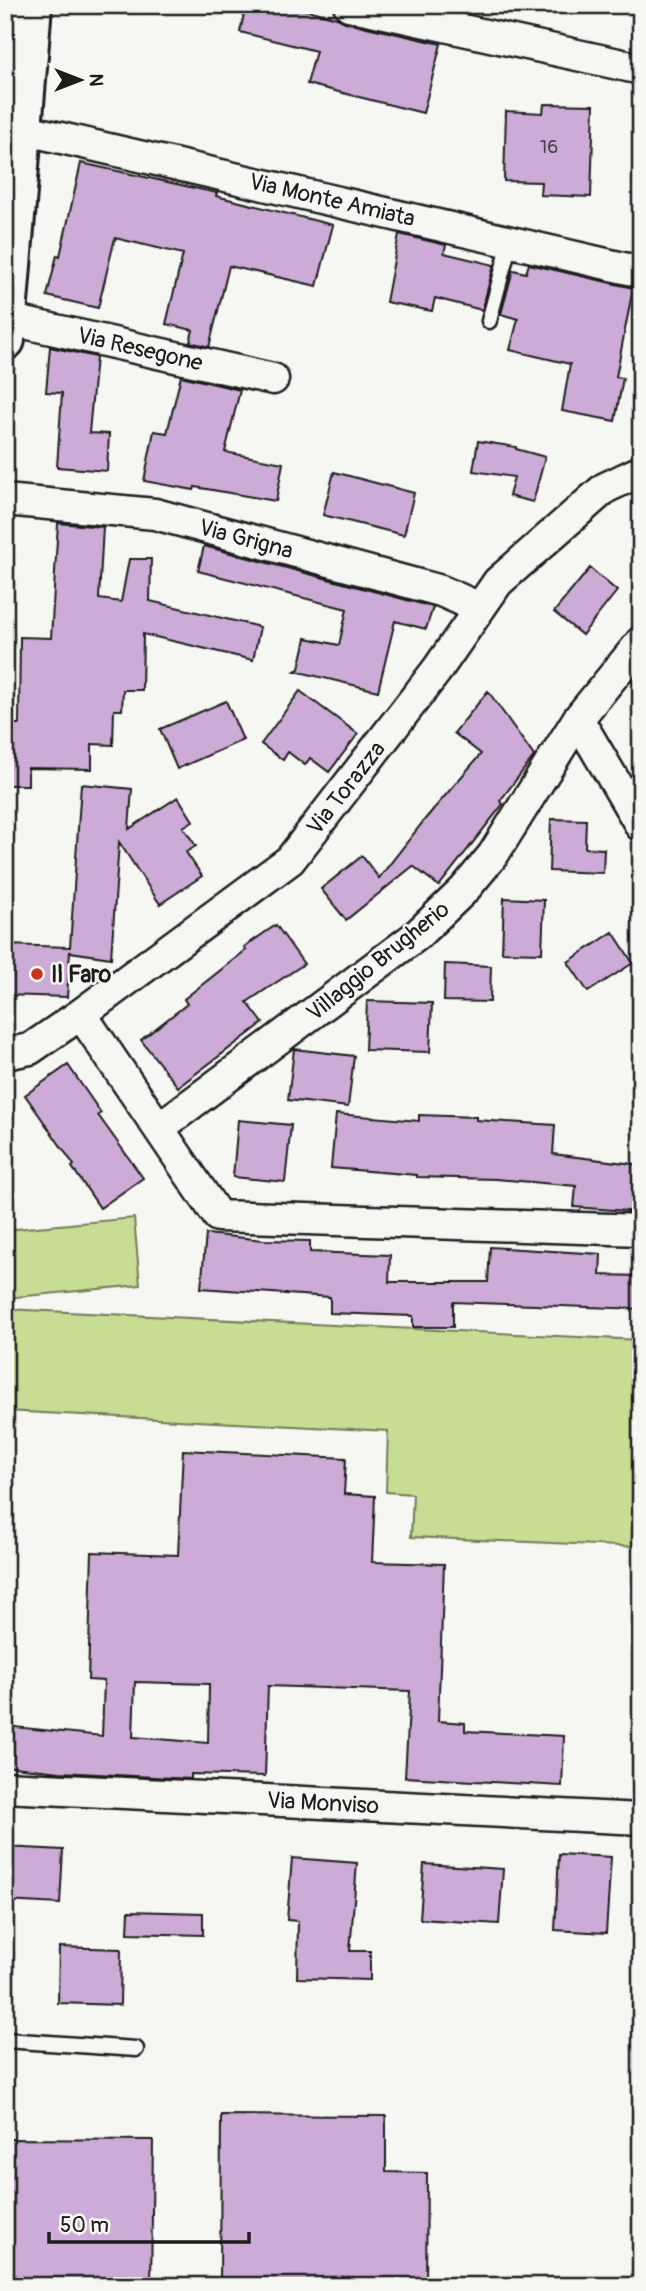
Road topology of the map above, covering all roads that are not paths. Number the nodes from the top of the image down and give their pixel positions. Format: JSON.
{"nodes":[{"id":1,"x":33,"y":5,"type":"edge"},
{"id":2,"x":348,"y":5,"type":"edge"},
{"id":3,"x":641,"y":69,"type":"edge"},
{"id":4,"x":22,"y":129,"type":"junction"},
{"id":5,"x":510,"y":242,"type":"junction"},
{"id":6,"x":9,"y":254,"type":"edge"},
{"id":7,"x":641,"y":272,"type":"edge"},
{"id":8,"x":489,"y":321,"type":"dead end"},
{"id":9,"x":6,"y":329,"type":"edge"},
{"id":10,"x":273,"y":379,"type":"dead end"},
{"id":11,"x":641,"y":471,"type":"edge"},
{"id":12,"x":5,"y":500,"type":"edge"},
{"id":13,"x":480,"y":608,"type":"junction"},
{"id":14,"x":641,"y":642,"type":"edge"},
{"id":15,"x":578,"y":719,"type":"junction"},
{"id":16,"x":641,"y":826,"type":"edge"},
{"id":17,"x":81,"y":1014,"type":"junction"},
{"id":18,"x":5,"y":1054,"type":"edge"},
{"id":19,"x":159,"y":1128,"type":"junction"},
{"id":20,"x":641,"y":1230,"type":"edge"},
{"id":21,"x":5,"y":1787,"type":"edge"},
{"id":22,"x":641,"y":1819,"type":"edge"},
{"id":23,"x":5,"y":2040,"type":"edge"},
{"id":24,"x":136,"y":2049,"type":"dead end"}],
"edges":[{"from":1,"to":4,"type":"main road"},
{"from":2,"to":3,"type":"street"},
{"from":4,"to":5,"type":"street","name":"Via Monte Amiata"},
{"from":4,"to":6,"type":"main road"},
{"from":5,"to":7,"type":"street","name":"Via Monte Amiata"},
{"from":5,"to":8,"type":"lane"},
{"from":6,"to":9,"type":"main road"},
{"from":9,"to":10,"type":"street","name":"Via Resegone"},
{"from":11,"to":13,"type":"street","name":"Via Torazza"},
{"from":12,"to":13,"type":"street","name":"Via Grigna"},
{"from":13,"to":17,"type":"street","name":"Via Torazza"},
{"from":14,"to":15,"type":"street","name":"Villaggio Brugherio"},
{"from":15,"to":16,"type":"street"},
{"from":15,"to":19,"type":"street","name":"Villaggio Brugherio"},
{"from":17,"to":18,"type":"street","name":"Via Torazza"},
{"from":17,"to":19,"type":"street"},
{"from":19,"to":20,"type":"street"},
{"from":21,"to":22,"type":"street","name":"Via Monviso"},
{"from":23,"to":24,"type":"lane"}]}
